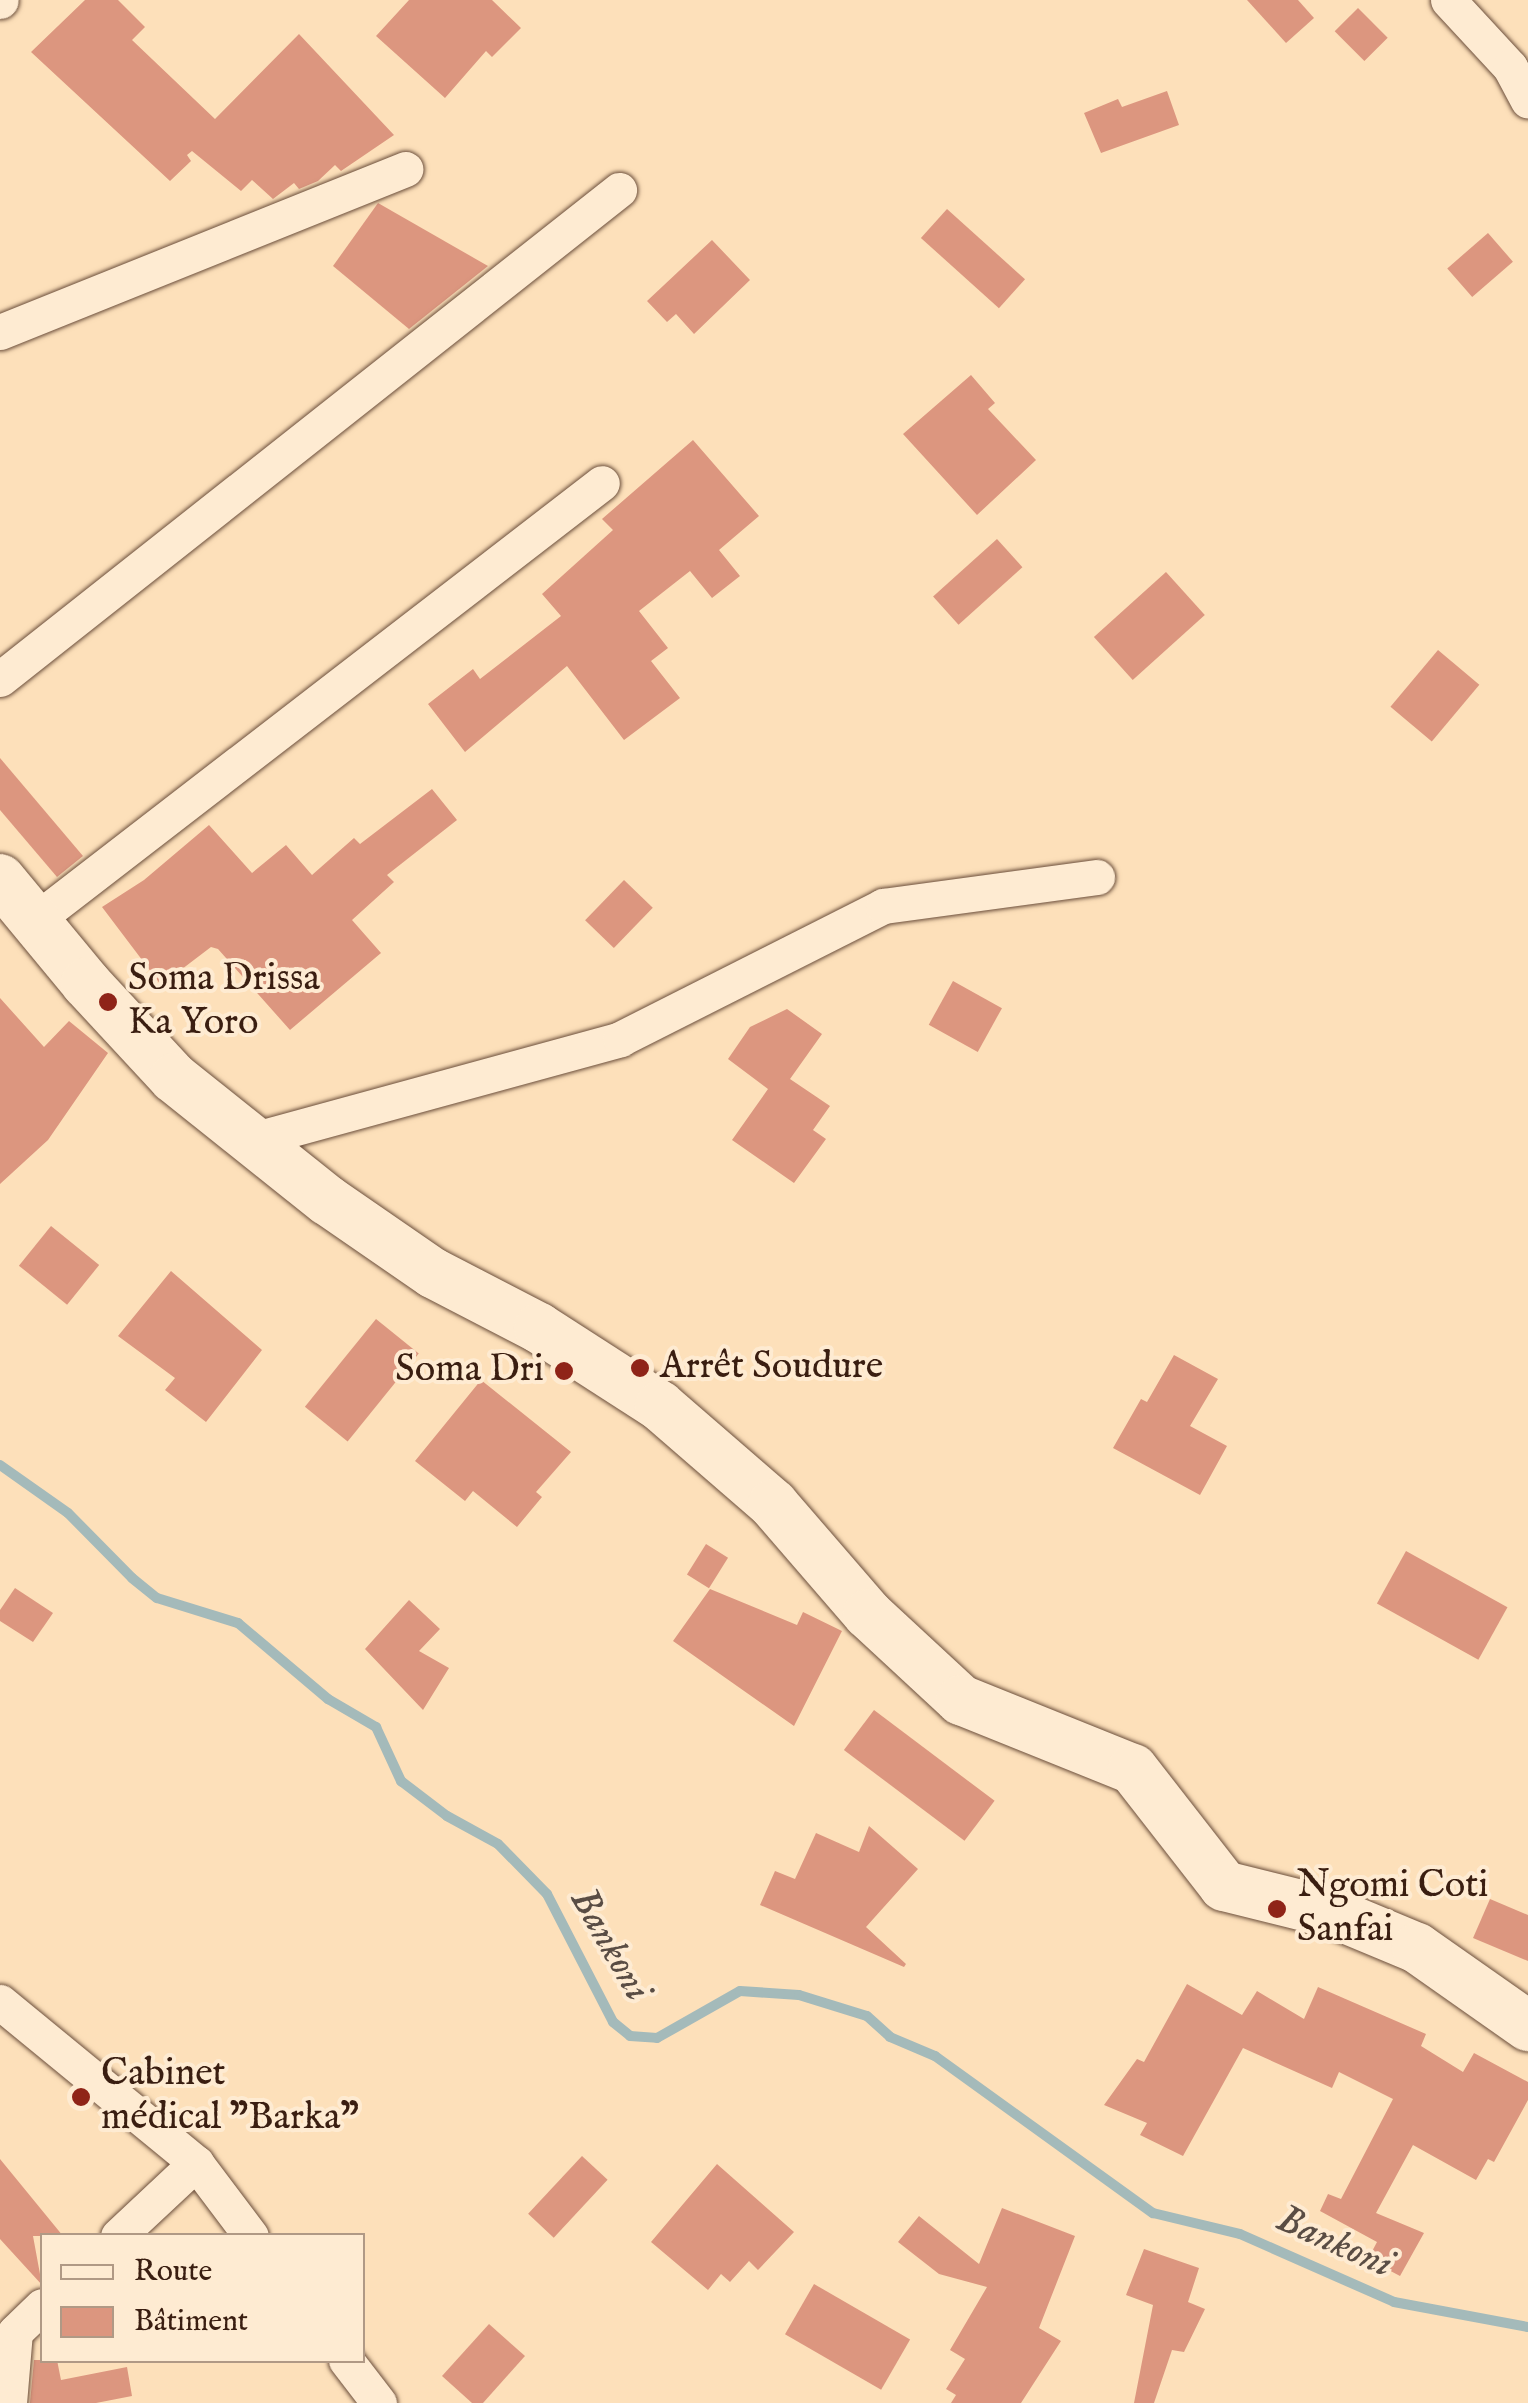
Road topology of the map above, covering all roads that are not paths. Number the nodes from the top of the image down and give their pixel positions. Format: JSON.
{"nodes":[{"id":1,"x":1448,"y":0,"type":"edge"},
{"id":2,"x":1528,"y":100,"type":"edge"},
{"id":3,"x":405,"y":169,"type":"dead end"},
{"id":4,"x":620,"y":190,"type":"dead end"},
{"id":5,"x":0,"y":332,"type":"edge"},
{"id":6,"x":602,"y":483,"type":"dead end"},
{"id":7,"x":0,"y":680,"type":"edge"},
{"id":8,"x":1097,"y":877,"type":"dead end"},
{"id":9,"x":0,"y":879,"type":"edge"},
{"id":10,"x":34,"y":921,"type":"junction"},
{"id":11,"x":252,"y":1140,"type":"junction"},
{"id":12,"x":0,"y":2002,"type":"edge"},
{"id":13,"x":1528,"y":2026,"type":"edge"},
{"id":14,"x":196,"y":2163,"type":"junction"},
{"id":15,"x":121,"y":2233,"type":"edge"},
{"id":16,"x":249,"y":2233,"type":"edge"},
{"id":17,"x":40,"y":2308,"type":"edge"},
{"id":18,"x":348,"y":2363,"type":"edge"},
{"id":19,"x":9,"y":2403,"type":"edge"},
{"id":20,"x":379,"y":2403,"type":"edge"}],
"edges":[{"from":1,"to":2,"type":"street"},
{"from":3,"to":5,"type":"street"},
{"from":4,"to":7,"type":"street"},
{"from":6,"to":10,"type":"street"},
{"from":8,"to":11,"type":"street"},
{"from":9,"to":10,"type":"street"},
{"from":10,"to":11,"type":"street"},
{"from":11,"to":13,"type":"street"},
{"from":12,"to":14,"type":"street"},
{"from":14,"to":15,"type":"street"},
{"from":14,"to":16,"type":"street"},
{"from":17,"to":19,"type":"street"},
{"from":18,"to":20,"type":"street"}]}
